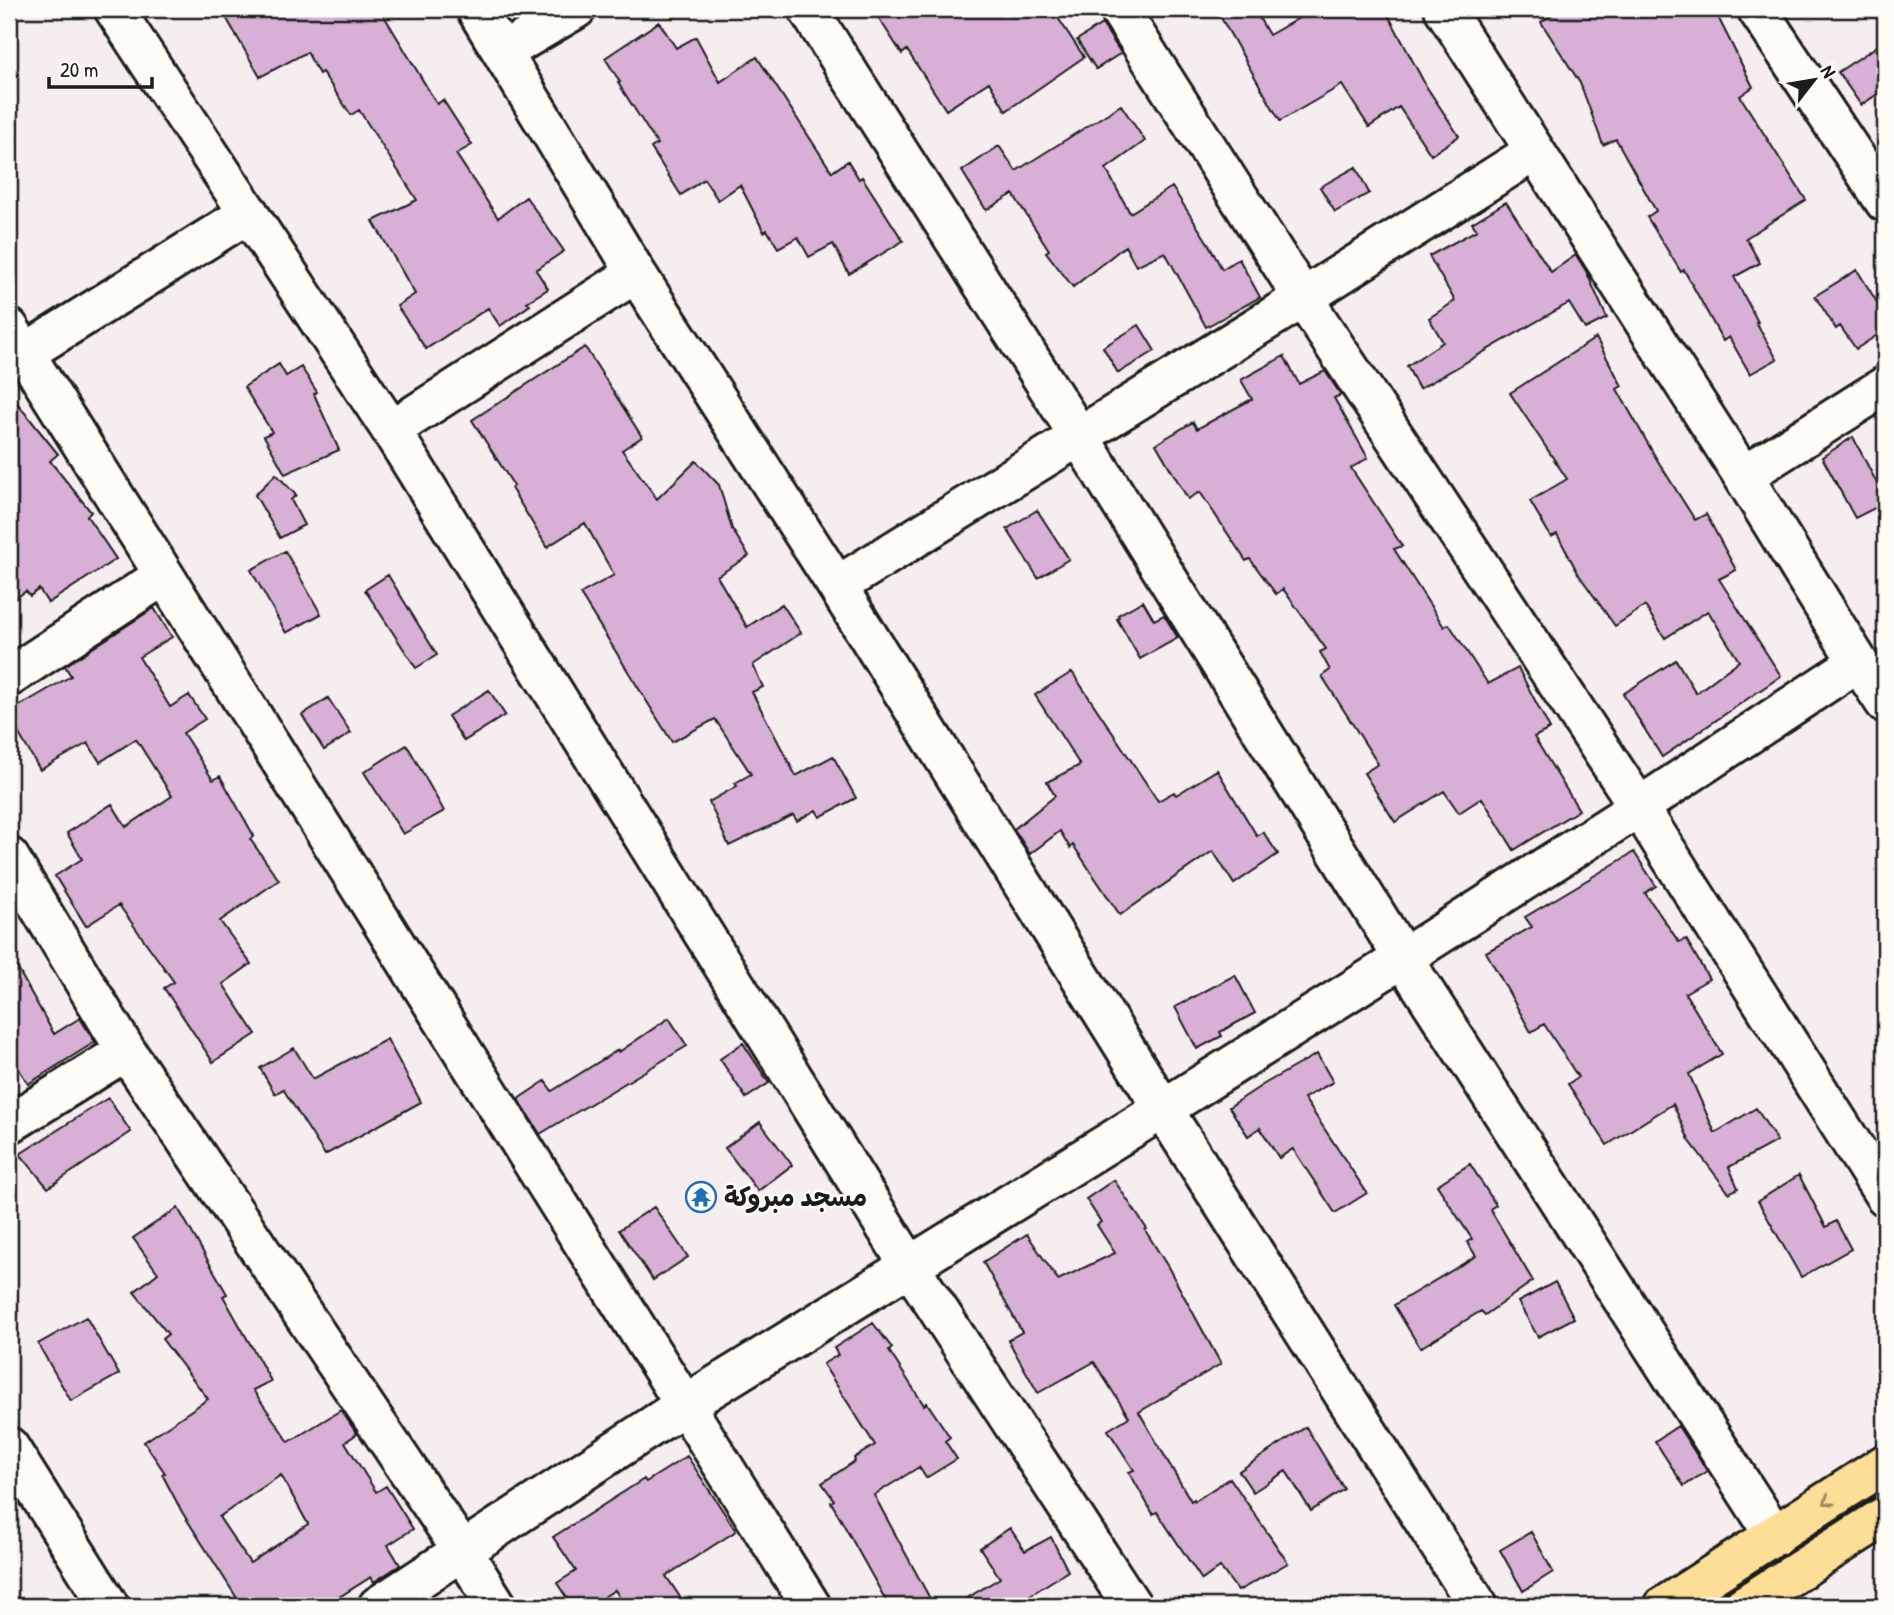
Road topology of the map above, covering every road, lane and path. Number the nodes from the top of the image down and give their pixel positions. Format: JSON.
{"nodes":[{"id":1,"x":114,"y":9,"type":"edge"},
{"id":2,"x":476,"y":9,"type":"edge"},
{"id":3,"x":576,"y":9,"type":"edge"},
{"id":4,"x":808,"y":9,"type":"edge"},
{"id":5,"x":1119,"y":9,"type":"edge"},
{"id":6,"x":1444,"y":9,"type":"edge"},
{"id":7,"x":1757,"y":9,"type":"edge"},
{"id":8,"x":503,"y":52,"type":"junction"},
{"id":9,"x":1535,"y":150,"type":"junction"},
{"id":10,"x":1885,"y":202,"type":"edge"},
{"id":11,"x":249,"y":213,"type":"junction"},
{"id":12,"x":636,"y":272,"type":"junction"},
{"id":13,"x":1303,"y":298,"type":"junction"},
{"id":14,"x":17,"y":341,"type":"edge"},
{"id":15,"x":1885,"y":386,"type":"edge"},
{"id":16,"x":391,"y":430,"type":"junction"},
{"id":17,"x":1079,"y":436,"type":"junction"},
{"id":18,"x":1743,"y":476,"type":"junction"},
{"id":19,"x":163,"y":576,"type":"junction"},
{"id":20,"x":837,"y":586,"type":"junction"},
{"id":21,"x":1858,"y":662,"type":"junction"},
{"id":22,"x":9,"y":677,"type":"edge"},
{"id":23,"x":1885,"y":703,"type":"edge"},
{"id":24,"x":1639,"y":807,"type":"junction"},
{"id":25,"x":9,"y":857,"type":"edge"},
{"id":26,"x":1403,"y":958,"type":"junction"},
{"id":27,"x":126,"y":1051,"type":"junction"},
{"id":28,"x":1163,"y":1110,"type":"junction"},
{"id":29,"x":9,"y":1124,"type":"edge"},
{"id":30,"x":1885,"y":1196,"type":"edge"},
{"id":31,"x":908,"y":1265,"type":"junction"},
{"id":32,"x":683,"y":1406,"type":"junction"},
{"id":33,"x":9,"y":1447,"type":"edge"},
{"id":34,"x":1885,"y":1464,"type":"edge"},
{"id":35,"x":1885,"y":1516,"type":"edge"},
{"id":36,"x":1775,"y":1536,"type":"junction"},
{"id":37,"x":463,"y":1552,"type":"junction"},
{"id":38,"x":109,"y":1606,"type":"edge"},
{"id":39,"x":378,"y":1606,"type":"edge"},
{"id":40,"x":497,"y":1606,"type":"edge"},
{"id":41,"x":811,"y":1606,"type":"edge"},
{"id":42,"x":1132,"y":1606,"type":"edge"},
{"id":43,"x":1478,"y":1606,"type":"edge"},
{"id":44,"x":1664,"y":1606,"type":"edge"},
{"id":45,"x":1742,"y":1606,"type":"edge"}],
"edges":[{"from":1,"to":11,"type":"street"},
{"from":2,"to":8,"type":"street"},
{"from":3,"to":8,"type":"street"},
{"from":4,"to":17,"type":"street"},
{"from":5,"to":13,"type":"street"},
{"from":6,"to":9,"type":"street"},
{"from":7,"to":10,"type":"street"},
{"from":8,"to":12,"type":"street"},
{"from":9,"to":13,"type":"street"},
{"from":9,"to":18,"type":"street"},
{"from":11,"to":14,"type":"street"},
{"from":11,"to":16,"type":"street"},
{"from":12,"to":16,"type":"street"},
{"from":12,"to":20,"type":"street"},
{"from":13,"to":17,"type":"street"},
{"from":13,"to":24,"type":"street"},
{"from":14,"to":19,"type":"street"},
{"from":15,"to":18,"type":"street"},
{"from":16,"to":31,"type":"street"},
{"from":17,"to":20,"type":"street"},
{"from":17,"to":26,"type":"street"},
{"from":18,"to":21,"type":"street"},
{"from":19,"to":22,"type":"street"},
{"from":19,"to":32,"type":"street"},
{"from":20,"to":28,"type":"street"},
{"from":21,"to":23,"type":"street"},
{"from":21,"to":24,"type":"street"},
{"from":24,"to":26,"type":"street"},
{"from":24,"to":30,"type":"street"},
{"from":25,"to":27,"type":"street"},
{"from":26,"to":28,"type":"street"},
{"from":26,"to":36,"type":"street"},
{"from":27,"to":29,"type":"street"},
{"from":27,"to":37,"type":"street"},
{"from":28,"to":31,"type":"street"},
{"from":28,"to":43,"type":"street"},
{"from":31,"to":32,"type":"street"},
{"from":31,"to":42,"type":"street"},
{"from":32,"to":37,"type":"street"},
{"from":32,"to":41,"type":"street"},
{"from":33,"to":38,"type":"street"},
{"from":34,"to":36,"type":"main road","one_way":true},
{"from":35,"to":45,"type":"main road"},
{"from":36,"to":44,"type":"main road"},
{"from":37,"to":39,"type":"street"},
{"from":37,"to":40,"type":"street"}]}
